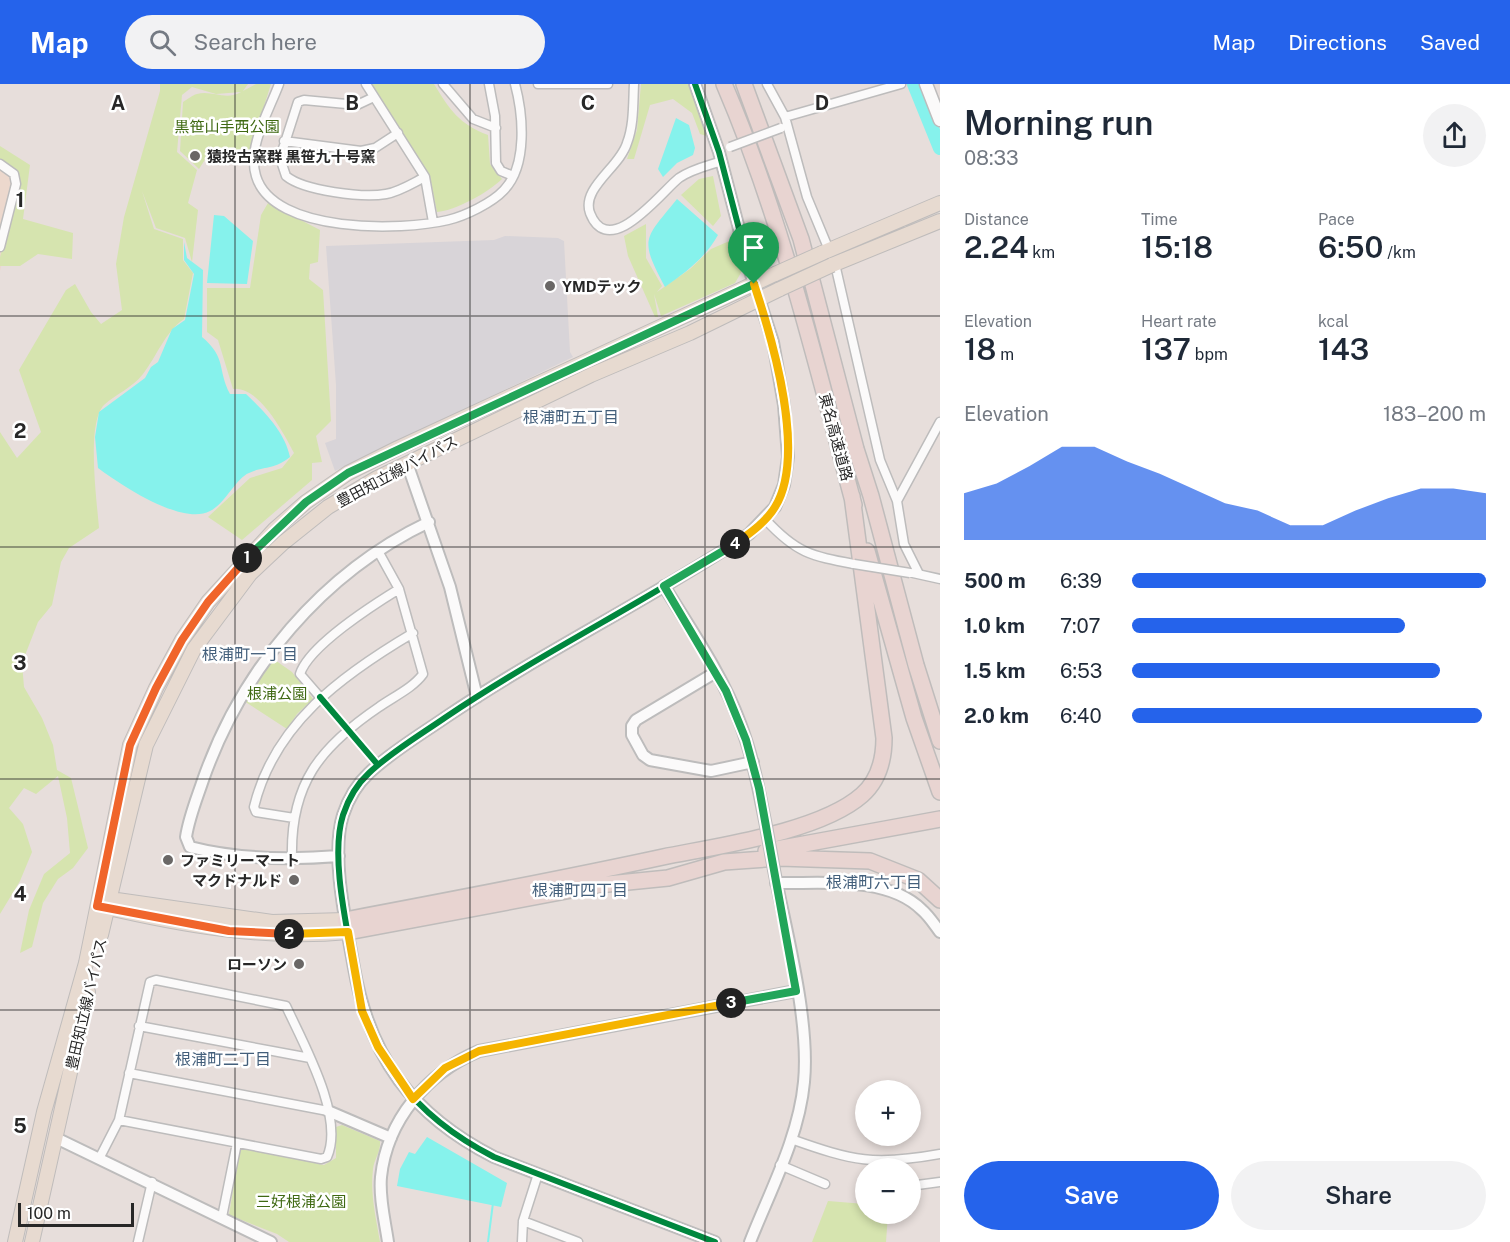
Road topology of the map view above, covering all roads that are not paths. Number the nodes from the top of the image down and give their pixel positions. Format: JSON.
{"nodes":[{"id":1,"x":279,"y":84,"type":"edge"},
{"id":2,"x":366,"y":84,"type":"edge"},
{"id":3,"x":443,"y":84,"type":"edge"},
{"id":4,"x":489,"y":84,"type":"edge"},
{"id":5,"x":515,"y":84,"type":"edge"},
{"id":6,"x":537,"y":84,"type":"edge"},
{"id":7,"x":608,"y":84,"type":"edge"},
{"id":8,"x":634,"y":84,"type":"edge"},
{"id":9,"x":694,"y":84,"type":"edge"},
{"id":10,"x":724,"y":84,"type":"edge"},
{"id":11,"x":744,"y":84,"type":"edge"},
{"id":12,"x":767,"y":84,"type":"edge"},
{"id":13,"x":901,"y":84,"type":"edge"},
{"id":14,"x":926,"y":84,"type":"edge"},
{"id":15,"x":374,"y":96,"type":"junction"},
{"id":16,"x":940,"y":120,"type":"edge"},
{"id":17,"x":784,"y":124,"type":"junction"},
{"id":18,"x":496,"y":128,"type":"junction"},
{"id":19,"x":398,"y":134,"type":"junction"},
{"id":20,"x":284,"y":141,"type":"junction"},
{"id":21,"x":720,"y":156,"type":"junction"},
{"id":22,"x":0,"y":164,"type":"edge"},
{"id":23,"x":513,"y":176,"type":"junction"},
{"id":24,"x":425,"y":177,"type":"junction"},
{"id":25,"x":940,"y":203,"type":"edge"},
{"id":26,"x":940,"y":221,"type":"edge"},
{"id":27,"x":433,"y":222,"type":"junction"},
{"id":28,"x":0,"y":248,"type":"edge"},
{"id":29,"x":826,"y":252,"type":"junction"},
{"id":30,"x":834,"y":265,"type":"junction"},
{"id":31,"x":754,"y":284,"type":"junction"},
{"id":32,"x":759,"y":299,"type":"junction"},
{"id":33,"x":940,"y":422,"type":"edge"},
{"id":34,"x":400,"y":447,"type":"junction"},
{"id":35,"x":407,"y":463,"type":"junction"},
{"id":36,"x":852,"y":496,"type":"junction"},
{"id":37,"x":871,"y":496,"type":"junction"},
{"id":38,"x":897,"y":501,"type":"junction"},
{"id":39,"x":765,"y":519,"type":"junction"},
{"id":40,"x":429,"y":522,"type":"junction"},
{"id":41,"x":378,"y":551,"type":"junction"},
{"id":42,"x":914,"y":574,"type":"junction"},
{"id":43,"x":940,"y":579,"type":"edge"},
{"id":44,"x":664,"y":586,"type":"junction"},
{"id":45,"x":399,"y":589,"type":"junction"},
{"id":46,"x":413,"y":633,"type":"junction"},
{"id":47,"x":716,"y":672,"type":"junction"},
{"id":48,"x":320,"y":697,"type":"junction"},
{"id":49,"x":477,"y":697,"type":"junction"},
{"id":50,"x":940,"y":708,"type":"edge"},
{"id":51,"x":940,"y":741,"type":"edge"},
{"id":52,"x":753,"y":762,"type":"junction"},
{"id":53,"x":940,"y":792,"type":"edge"},
{"id":54,"x":940,"y":811,"type":"edge"},
{"id":55,"x":294,"y":818,"type":"junction"},
{"id":56,"x":940,"y":819,"type":"edge"},
{"id":57,"x":913,"y":820,"type":"junction"},
{"id":58,"x":753,"y":839,"type":"junction"},
{"id":59,"x":339,"y":856,"type":"junction"},
{"id":60,"x":292,"y":858,"type":"junction"},
{"id":61,"x":724,"y":862,"type":"junction"},
{"id":62,"x":776,"y":883,"type":"junction"},
{"id":63,"x":940,"y":900,"type":"edge"},
{"id":64,"x":103,"y":903,"type":"junction"},
{"id":65,"x":346,"y":926,"type":"junction"},
{"id":66,"x":940,"y":932,"type":"edge"},
{"id":67,"x":796,"y":991,"type":"junction"},
{"id":68,"x":139,"y":1026,"type":"junction"},
{"id":69,"x":310,"y":1058,"type":"junction"},
{"id":70,"x":129,"y":1073,"type":"junction"},
{"id":71,"x":413,"y":1099,"type":"junction"},
{"id":72,"x":328,"y":1111,"type":"junction"},
{"id":73,"x":119,"y":1120,"type":"junction"},
{"id":74,"x":56,"y":1138,"type":"junction"},
{"id":75,"x":392,"y":1138,"type":"junction"},
{"id":76,"x":791,"y":1138,"type":"junction"},
{"id":77,"x":237,"y":1143,"type":"junction"},
{"id":78,"x":940,"y":1154,"type":"edge"},
{"id":79,"x":100,"y":1157,"type":"junction"},
{"id":80,"x":855,"y":1159,"type":"edge"},
{"id":81,"x":921,"y":1160,"type":"edge"},
{"id":82,"x":780,"y":1165,"type":"junction"},
{"id":83,"x":538,"y":1174,"type":"junction"},
{"id":84,"x":152,"y":1182,"type":"junction"},
{"id":85,"x":940,"y":1182,"type":"edge"},
{"id":86,"x":825,"y":1184,"type":"dead end"},
{"id":87,"x":921,"y":1185,"type":"edge"},
{"id":88,"x":222,"y":1218,"type":"junction"},
{"id":89,"x":523,"y":1221,"type":"junction"},
{"id":90,"x":15,"y":1242,"type":"edge"},
{"id":91,"x":33,"y":1242,"type":"edge"},
{"id":92,"x":138,"y":1242,"type":"edge"},
{"id":93,"x":271,"y":1242,"type":"edge"},
{"id":94,"x":388,"y":1242,"type":"edge"},
{"id":95,"x":522,"y":1242,"type":"edge"},
{"id":96,"x":578,"y":1242,"type":"edge"},
{"id":97,"x":716,"y":1242,"type":"edge"},
{"id":98,"x":750,"y":1242,"type":"edge"}],
"edges":[{"from":1,"to":27,"type":"street"},
{"from":2,"to":15,"type":"street"},
{"from":3,"to":18,"type":"street"},
{"from":4,"to":18,"type":"street"},
{"from":5,"to":23,"type":"street"},
{"from":6,"to":7,"type":"street"},
{"from":8,"to":21,"type":"street"},
{"from":9,"to":21,"type":"street"},
{"from":10,"to":36,"type":"highway","name":"東名高速道路"},
{"from":11,"to":37,"type":"highway","name":"東名高速道路"},
{"from":12,"to":17,"type":"street"},
{"from":13,"to":17,"type":"street"},
{"from":14,"to":16,"type":"main road"},
{"from":15,"to":19,"type":"street"},
{"from":15,"to":20,"type":"street"},
{"from":17,"to":21,"type":"street","bridge":true},
{"from":17,"to":29,"type":"street"},
{"from":18,"to":23,"type":"street"},
{"from":19,"to":20,"type":"street"},
{"from":19,"to":24,"type":"street"},
{"from":20,"to":24,"type":"street"},
{"from":21,"to":31,"type":"street"},
{"from":22,"to":28,"type":"street"},
{"from":23,"to":27,"type":"street"},
{"from":24,"to":27,"type":"street"},
{"from":25,"to":29,"type":"main road"},
{"from":26,"to":30,"type":"main road"},
{"from":29,"to":31,"type":"main road","name":"豊田知立線バイパス","bridge":true},
{"from":30,"to":32,"type":"main road","name":"豊田知立線バイパス","bridge":true},
{"from":30,"to":38,"type":"street"},
{"from":31,"to":32,"type":"street"},
{"from":31,"to":34,"type":"main road","name":"豊田知立線バイパス"},
{"from":32,"to":35,"type":"main road","name":"豊田知立線バイパス"},
{"from":32,"to":39,"type":"street"},
{"from":33,"to":38,"type":"street"},
{"from":34,"to":35,"type":"street"},
{"from":34,"to":64,"type":"main road","name":"豊田知立線バイパス"},
{"from":35,"to":40,"type":"street"},
{"from":35,"to":64,"type":"main road","name":"豊田知立線バイパス"},
{"from":36,"to":53,"type":"highway","name":"東名高速道路"},
{"from":36,"to":58,"type":"highway"},
{"from":37,"to":50,"type":"highway"},
{"from":37,"to":51,"type":"highway","name":"東名高速道路"},
{"from":38,"to":42,"type":"street"},
{"from":39,"to":42,"type":"street","bridge":true},
{"from":39,"to":44,"type":"street"},
{"from":40,"to":41,"type":"street"},
{"from":40,"to":49,"type":"street"},
{"from":41,"to":45,"type":"street"},
{"from":41,"to":60,"type":"street"},
{"from":42,"to":43,"type":"street"},
{"from":44,"to":47,"type":"street"},
{"from":44,"to":49,"type":"street"},
{"from":45,"to":46,"type":"street"},
{"from":45,"to":48,"type":"street"},
{"from":46,"to":48,"type":"street"},
{"from":46,"to":55,"type":"street"},
{"from":47,"to":52,"type":"street"},
{"from":47,"to":52,"type":"street"},
{"from":48,"to":55,"type":"street"},
{"from":49,"to":59,"type":"street"},
{"from":52,"to":62,"type":"street","bridge":true},
{"from":54,"to":57,"type":"highway"},
{"from":55,"to":60,"type":"street"},
{"from":56,"to":57,"type":"highway"},
{"from":57,"to":58,"type":"highway"},
{"from":57,"to":61,"type":"highway"},
{"from":58,"to":65,"type":"highway"},
{"from":59,"to":60,"type":"street"},
{"from":59,"to":65,"type":"street"},
{"from":61,"to":63,"type":"highway"},
{"from":61,"to":65,"type":"highway"},
{"from":62,"to":66,"type":"street"},
{"from":62,"to":67,"type":"street"},
{"from":64,"to":65,"type":"main road"},
{"from":64,"to":74,"type":"main road","name":"豊田知立線バイパス"},
{"from":64,"to":90,"type":"main road","name":"豊田知立線バイパス"},
{"from":65,"to":71,"type":"street"},
{"from":67,"to":71,"type":"street"},
{"from":67,"to":76,"type":"street"},
{"from":68,"to":69,"type":"street"},
{"from":68,"to":69,"type":"street"},
{"from":68,"to":70,"type":"street"},
{"from":69,"to":72,"type":"street"},
{"from":70,"to":72,"type":"street"},
{"from":70,"to":73,"type":"street"},
{"from":71,"to":75,"type":"street"},
{"from":71,"to":83,"type":"street"},
{"from":72,"to":75,"type":"street"},
{"from":72,"to":77,"type":"street"},
{"from":73,"to":77,"type":"street"},
{"from":73,"to":79,"type":"street"},
{"from":74,"to":79,"type":"street"},
{"from":74,"to":91,"type":"main road","name":"豊田知立線バイパス"},
{"from":75,"to":94,"type":"street"},
{"from":76,"to":80,"type":"street"},
{"from":76,"to":82,"type":"street"},
{"from":77,"to":88,"type":"street"},
{"from":78,"to":81,"type":"street"},
{"from":79,"to":84,"type":"street"},
{"from":82,"to":86,"type":"street"},
{"from":82,"to":98,"type":"street"},
{"from":83,"to":89,"type":"street"},
{"from":83,"to":97,"type":"street"},
{"from":84,"to":88,"type":"street"},
{"from":84,"to":92,"type":"street"},
{"from":85,"to":87,"type":"street"},
{"from":88,"to":93,"type":"street"},
{"from":89,"to":95,"type":"street"},
{"from":89,"to":96,"type":"street"}]}
